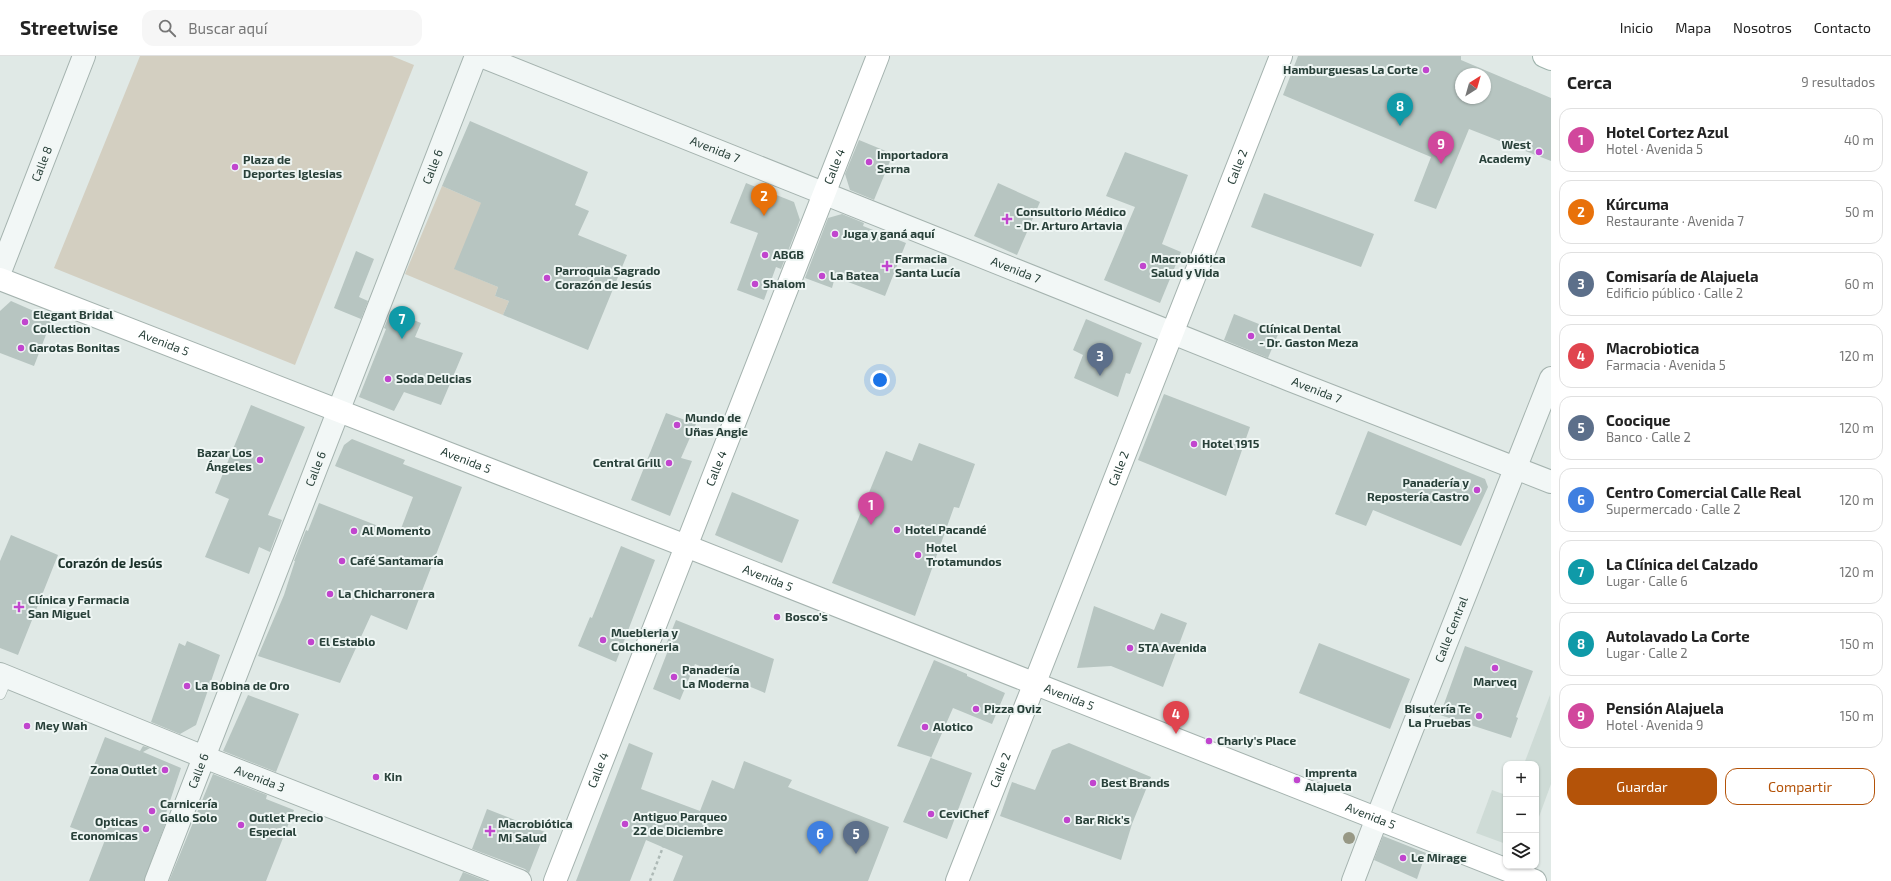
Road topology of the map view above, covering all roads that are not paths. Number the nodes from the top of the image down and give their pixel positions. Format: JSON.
{"nodes":[{"id":1,"x":84,"y":56,"type":"edge"},
{"id":2,"x":476,"y":56,"type":"edge"},
{"id":3,"x":481,"y":56,"type":"edge"},
{"id":4,"x":878,"y":56,"type":"edge"},
{"id":5,"x":1281,"y":56,"type":"edge"},
{"id":6,"x":1544,"y":56,"type":"edge"},
{"id":7,"x":1551,"y":59,"type":"edge"},
{"id":8,"x":824,"y":194,"type":"junction"},
{"id":9,"x":0,"y":272,"type":"edge"},
{"id":10,"x":0,"y":280,"type":"edge"},
{"id":11,"x":1172,"y":332,"type":"junction"},
{"id":12,"x":1551,"y":378,"type":"edge"},
{"id":13,"x":337,"y":411,"type":"junction"},
{"id":14,"x":1516,"y":468,"type":"junction"},
{"id":15,"x":1551,"y":482,"type":"edge"},
{"id":16,"x":686,"y":546,"type":"junction"},
{"id":17,"x":2,"y":682,"type":"edge"},
{"id":18,"x":1033,"y":684,"type":"junction"},
{"id":19,"x":204,"y":757,"type":"junction"},
{"id":20,"x":1376,"y":818,"type":"junction"},
{"id":21,"x":156,"y":881,"type":"edge"},
{"id":22,"x":520,"y":881,"type":"edge"},
{"id":23,"x":555,"y":881,"type":"edge"},
{"id":24,"x":957,"y":881,"type":"edge"},
{"id":25,"x":1353,"y":881,"type":"edge"},
{"id":26,"x":1535,"y":881,"type":"edge"}],
"edges":[{"from":1,"to":9,"type":"street","name":"Calle 8"},
{"from":2,"to":13,"type":"street","name":"Calle 6"},
{"from":3,"to":8,"type":"street","name":"Avenida 7"},
{"from":4,"to":8,"type":"street","name":"Calle 4"},
{"from":5,"to":11,"type":"street","name":"Calle 2"},
{"from":6,"to":7,"type":"street"},
{"from":8,"to":11,"type":"street","name":"Avenida 7"},
{"from":8,"to":16,"type":"street","name":"Calle 4"},
{"from":10,"to":13,"type":"street","name":"Avenida 5"},
{"from":11,"to":14,"type":"street","name":"Avenida 7"},
{"from":11,"to":18,"type":"street","name":"Calle 2"},
{"from":12,"to":14,"type":"street","name":"Calle Central"},
{"from":13,"to":16,"type":"street","name":"Avenida 5"},
{"from":13,"to":19,"type":"street","name":"Calle 6"},
{"from":14,"to":15,"type":"street","name":"Avenida 7"},
{"from":14,"to":20,"type":"street","name":"Calle Central"},
{"from":16,"to":18,"type":"street","name":"Avenida 5"},
{"from":16,"to":23,"type":"street","name":"Calle 4"},
{"from":17,"to":19,"type":"street","name":"Avenida 3"},
{"from":18,"to":20,"type":"street","name":"Avenida 5"},
{"from":18,"to":24,"type":"street","name":"Calle 2"},
{"from":19,"to":21,"type":"street","name":"Calle 6"},
{"from":19,"to":22,"type":"street","name":"Avenida 3"},
{"from":20,"to":25,"type":"street","name":"Calle Central"},
{"from":20,"to":26,"type":"street","name":"Avenida 5"}]}
